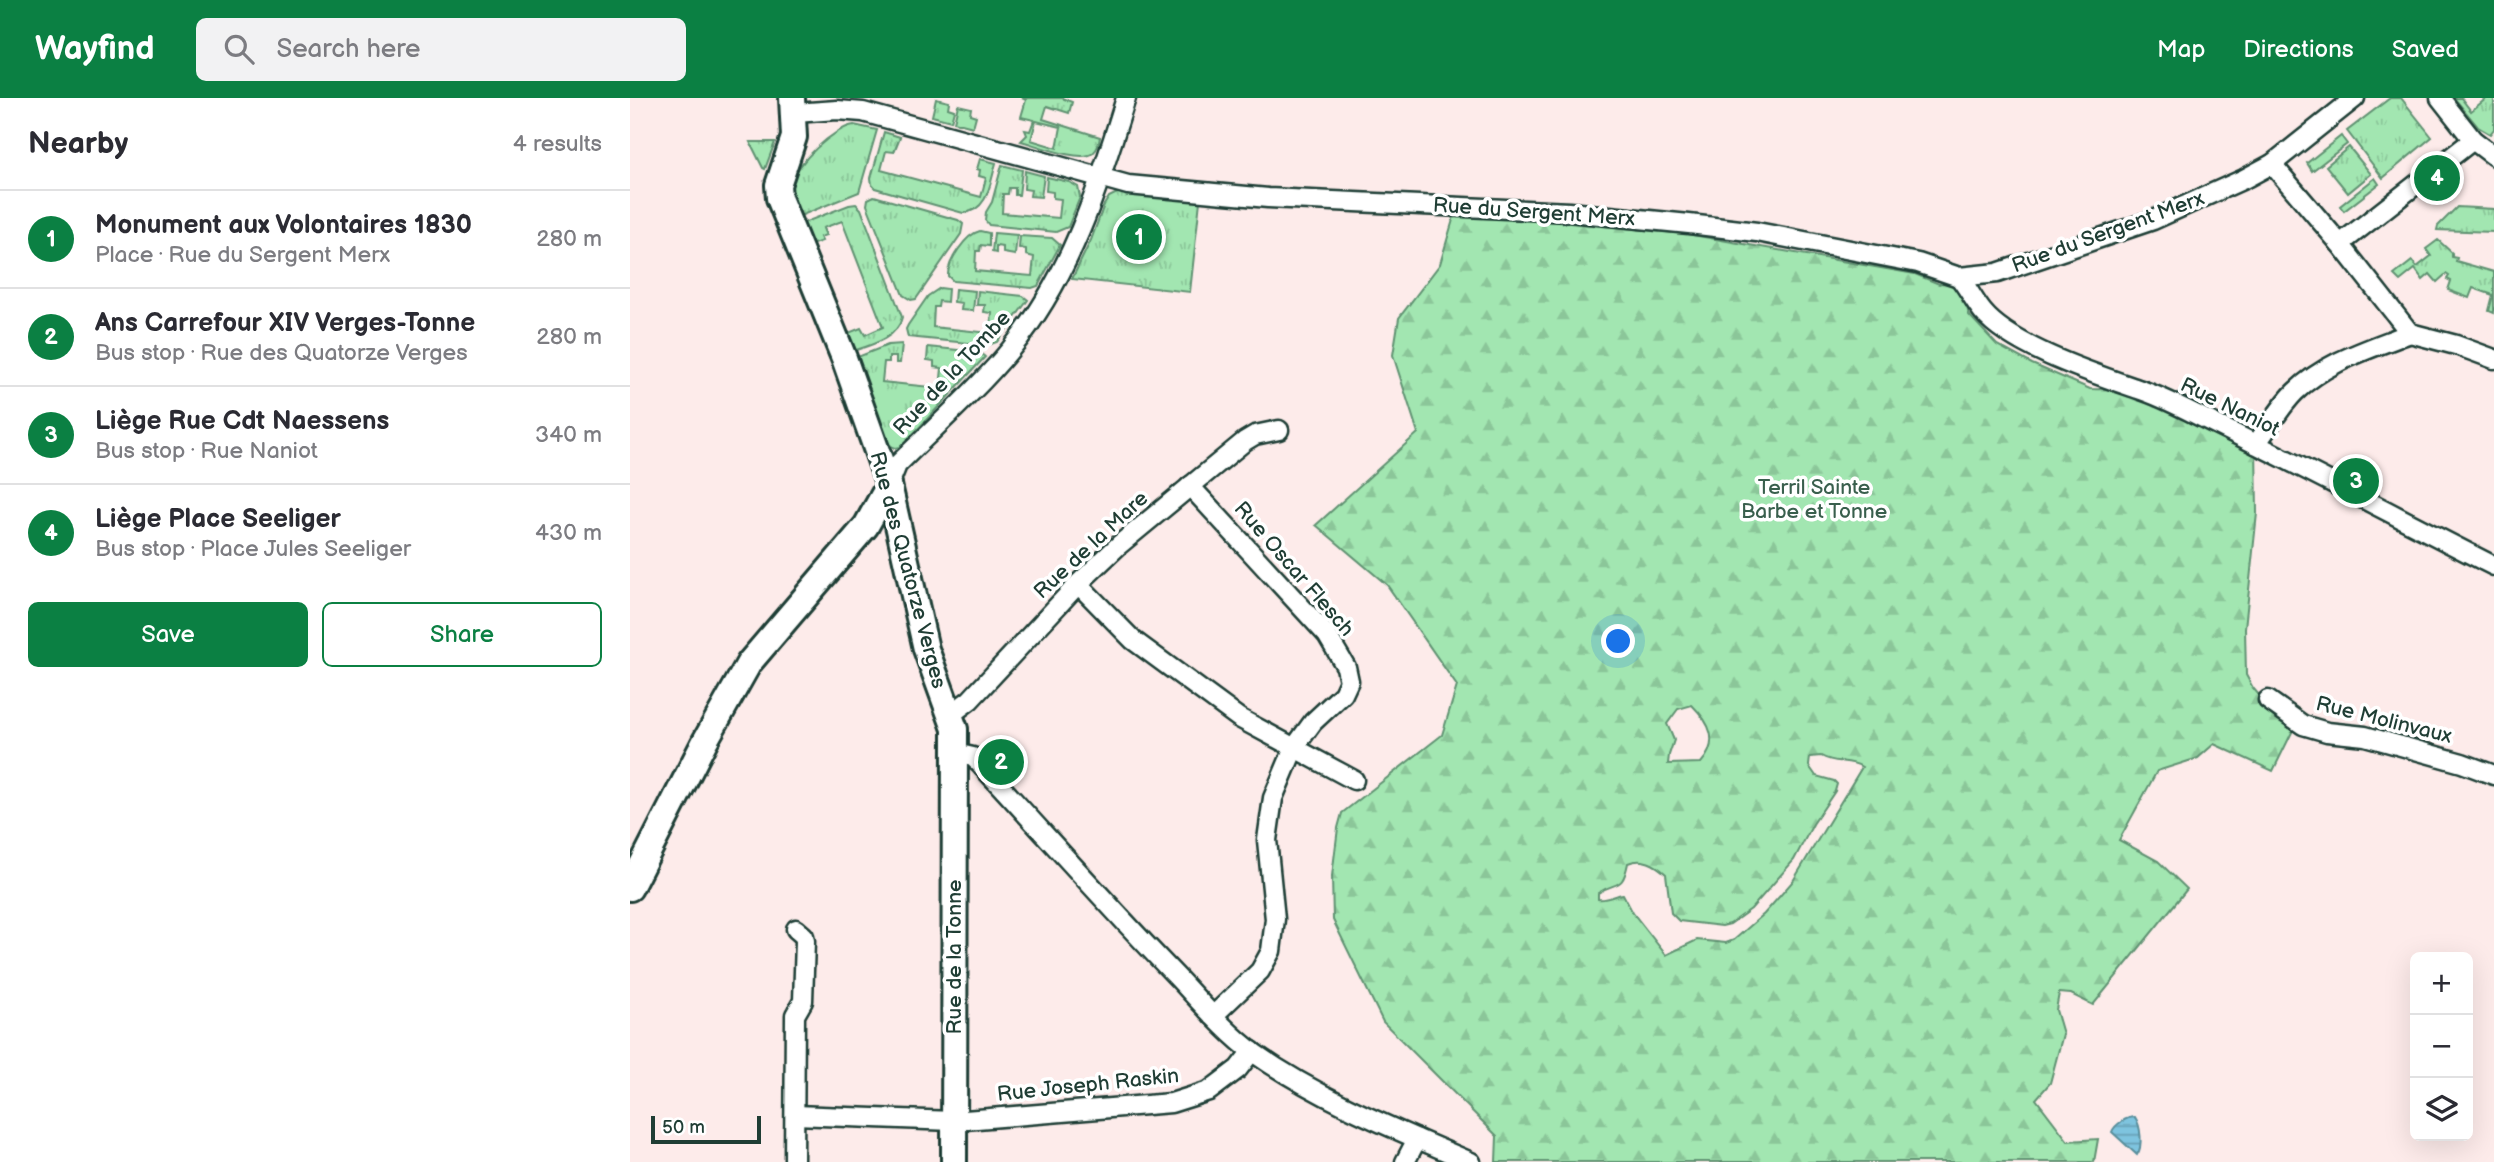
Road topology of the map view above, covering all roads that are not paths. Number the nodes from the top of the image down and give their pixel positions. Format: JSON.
{"nodes":[{"id":1,"x":1126,"y":98,"type":"edge"},
{"id":2,"x":2355,"y":98,"type":"edge"},
{"id":3,"x":2440,"y":98,"type":"edge"},
{"id":4,"x":794,"y":106,"type":"edge"},
{"id":5,"x":2473,"y":140,"type":"junction"},
{"id":6,"x":2494,"y":156,"type":"edge"},
{"id":7,"x":2272,"y":164,"type":"junction"},
{"id":8,"x":1101,"y":178,"type":"junction"},
{"id":9,"x":2340,"y":244,"type":"junction"},
{"id":10,"x":1959,"y":277,"type":"junction"},
{"id":11,"x":2410,"y":333,"type":"junction"},
{"id":12,"x":2494,"y":359,"type":"edge"},
{"id":13,"x":1279,"y":430,"type":"dead end"},
{"id":14,"x":2256,"y":444,"type":"junction"},
{"id":15,"x":889,"y":485,"type":"junction"},
{"id":16,"x":1191,"y":486,"type":"junction"},
{"id":17,"x":2494,"y":566,"type":"edge"},
{"id":18,"x":1078,"y":584,"type":"junction"},
{"id":19,"x":2268,"y":700,"type":"dead end"},
{"id":20,"x":950,"y":715,"type":"junction"},
{"id":21,"x":1294,"y":748,"type":"junction"},
{"id":22,"x":955,"y":753,"type":"junction"},
{"id":23,"x":2494,"y":775,"type":"edge"},
{"id":24,"x":1354,"y":780,"type":"dead end"},
{"id":25,"x":630,"y":888,"type":"edge"},
{"id":26,"x":796,"y":929,"type":"dead end"},
{"id":27,"x":1213,"y":1016,"type":"junction"},
{"id":28,"x":1252,"y":1051,"type":"junction"},
{"id":29,"x":794,"y":1115,"type":"junction"},
{"id":30,"x":953,"y":1121,"type":"junction"},
{"id":31,"x":1417,"y":1139,"type":"junction"},
{"id":32,"x":794,"y":1162,"type":"edge"},
{"id":33,"x":954,"y":1162,"type":"edge"},
{"id":34,"x":1405,"y":1162,"type":"edge"},
{"id":35,"x":1471,"y":1162,"type":"edge"}],
"edges":[{"from":1,"to":8,"type":"street","name":"Rue de la Tombe"},
{"from":2,"to":7,"type":"street","name":"Rue du Sergent Merx"},
{"from":3,"to":5,"type":"street"},
{"from":4,"to":8,"type":"street","name":"Rue du Sergent Merx"},
{"from":4,"to":15,"type":"street","name":"Rue des Quatorze Verges"},
{"from":5,"to":6,"type":"street"},
{"from":5,"to":9,"type":"street"},
{"from":7,"to":9,"type":"street"},
{"from":7,"to":10,"type":"street","name":"Rue du Sergent Merx"},
{"from":8,"to":10,"type":"street","name":"Rue du Sergent Merx"},
{"from":8,"to":15,"type":"street","name":"Rue de la Tombe"},
{"from":9,"to":11,"type":"street"},
{"from":10,"to":14,"type":"street","name":"Rue Naniot"},
{"from":11,"to":12,"type":"street"},
{"from":11,"to":14,"type":"street"},
{"from":13,"to":16,"type":"street","name":"Rue de la Mare"},
{"from":14,"to":17,"type":"street","name":"Rue Naniot"},
{"from":15,"to":20,"type":"street","name":"Rue des Quatorze Verges"},
{"from":15,"to":25,"type":"street"},
{"from":16,"to":18,"type":"street","name":"Rue de la Mare"},
{"from":16,"to":21,"type":"street","name":"Rue Oscar Flesch"},
{"from":18,"to":20,"type":"street","name":"Rue de la Mare"},
{"from":18,"to":21,"type":"street"},
{"from":19,"to":23,"type":"street","name":"Rue Molinvaux"},
{"from":20,"to":22,"type":"street","name":"Rue des Quatorze Verges"},
{"from":21,"to":24,"type":"street"},
{"from":21,"to":27,"type":"street","name":"Rue Oscar Flesch"},
{"from":22,"to":27,"type":"street"},
{"from":22,"to":30,"type":"street","name":"Rue de la Tonne"},
{"from":26,"to":29,"type":"street"},
{"from":27,"to":28,"type":"street"},
{"from":28,"to":30,"type":"street","name":"Rue Joseph Raskin"},
{"from":28,"to":31,"type":"street"},
{"from":29,"to":30,"type":"street","name":"Rue Joseph Raskin"},
{"from":29,"to":32,"type":"street"},
{"from":30,"to":33,"type":"street","name":"Rue de la Tonne"},
{"from":31,"to":34,"type":"street"},
{"from":31,"to":35,"type":"street"}]}
